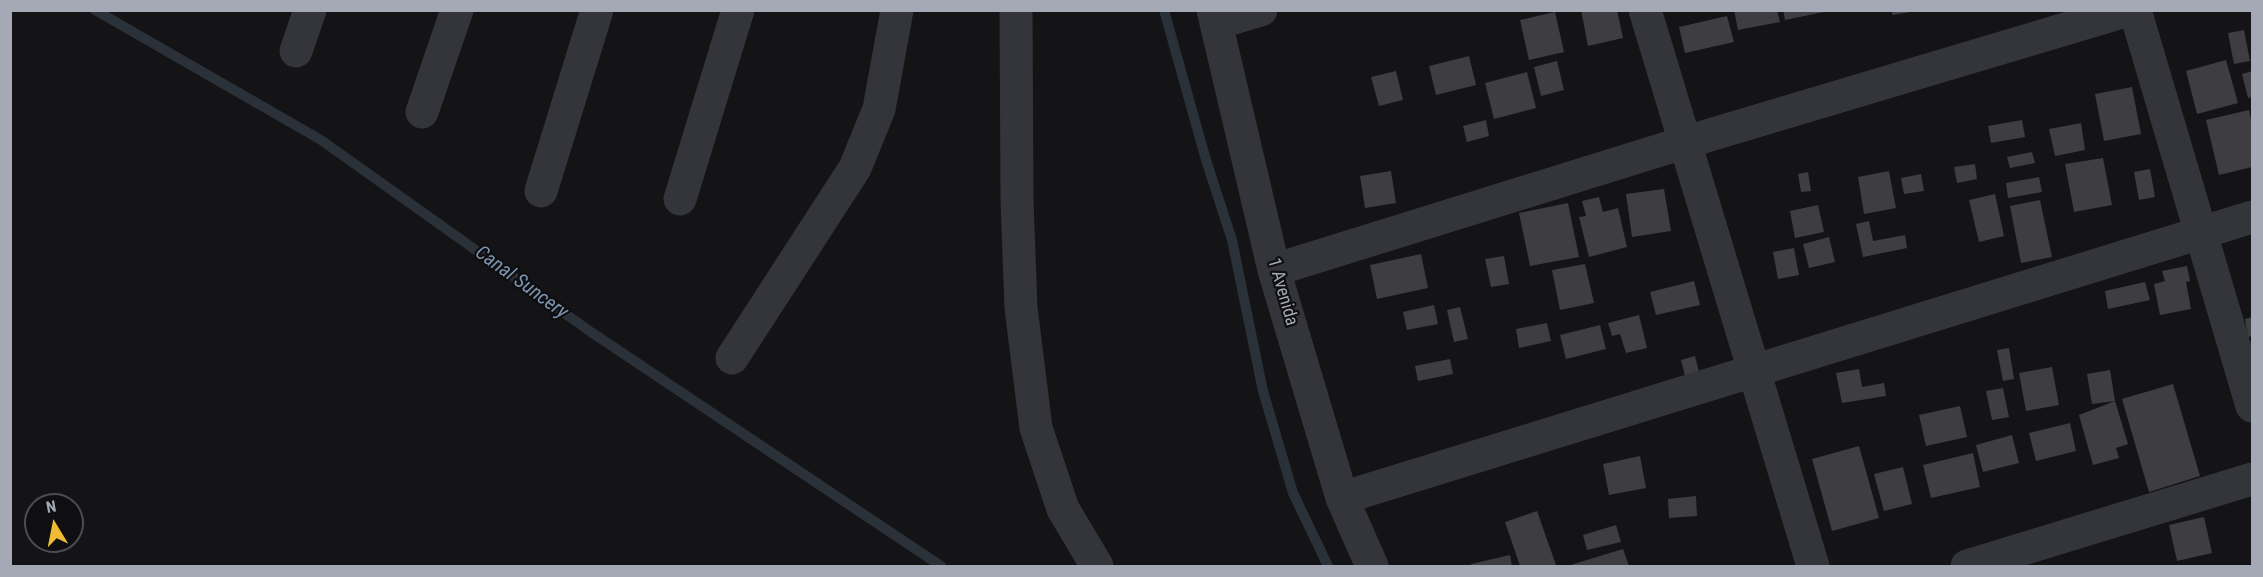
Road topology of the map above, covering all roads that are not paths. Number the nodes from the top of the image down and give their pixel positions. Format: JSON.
{"nodes":[{"id":1,"x":310,"y":10,"type":"edge"},
{"id":2,"x":457,"y":10,"type":"edge"},
{"id":3,"x":597,"y":10,"type":"edge"},
{"id":4,"x":738,"y":10,"type":"edge"},
{"id":5,"x":897,"y":10,"type":"edge"},
{"id":6,"x":1016,"y":10,"type":"edge"},
{"id":7,"x":1261,"y":10,"type":"edge"},
{"id":8,"x":1645,"y":10,"type":"edge"},
{"id":9,"x":2128,"y":10,"type":"edge"},
{"id":10,"x":2134,"y":10,"type":"edge"},
{"id":11,"x":1215,"y":17,"type":"edge"},
{"id":12,"x":296,"y":51,"type":"dead end"},
{"id":13,"x":422,"y":112,"type":"dead end"},
{"id":14,"x":1683,"y":142,"type":"junction"},
{"id":15,"x":541,"y":191,"type":"dead end"},
{"id":16,"x":680,"y":199,"type":"dead end"},
{"id":17,"x":2253,"y":217,"type":"edge"},
{"id":18,"x":2200,"y":234,"type":"junction"},
{"id":19,"x":1274,"y":270,"type":"junction"},
{"id":20,"x":732,"y":358,"type":"dead end"},
{"id":21,"x":1753,"y":371,"type":"junction"},
{"id":22,"x":2253,"y":406,"type":"edge"},
{"id":23,"x":2253,"y":479,"type":"edge"},
{"id":24,"x":1342,"y":498,"type":"junction"},
{"id":25,"x":1097,"y":567,"type":"edge"},
{"id":26,"x":1372,"y":567,"type":"edge"},
{"id":27,"x":1813,"y":567,"type":"edge"},
{"id":28,"x":1967,"y":567,"type":"edge"}],
"edges":[{"from":1,"to":12,"type":"street"},
{"from":2,"to":13,"type":"street"},
{"from":3,"to":15,"type":"street"},
{"from":4,"to":16,"type":"street"},
{"from":5,"to":20,"type":"street"},
{"from":6,"to":25,"type":"street"},
{"from":7,"to":11,"type":"street"},
{"from":8,"to":14,"type":"street"},
{"from":9,"to":14,"type":"street"},
{"from":10,"to":18,"type":"street"},
{"from":11,"to":19,"type":"street","name":"1 Avenida"},
{"from":14,"to":19,"type":"street"},
{"from":14,"to":21,"type":"street"},
{"from":17,"to":18,"type":"street"},
{"from":18,"to":21,"type":"street"},
{"from":18,"to":22,"type":"street"},
{"from":19,"to":24,"type":"street","name":"1 Avenida"},
{"from":21,"to":24,"type":"street"},
{"from":21,"to":27,"type":"street"},
{"from":23,"to":28,"type":"street"},
{"from":24,"to":26,"type":"street","name":"1 Avenida"}]}
